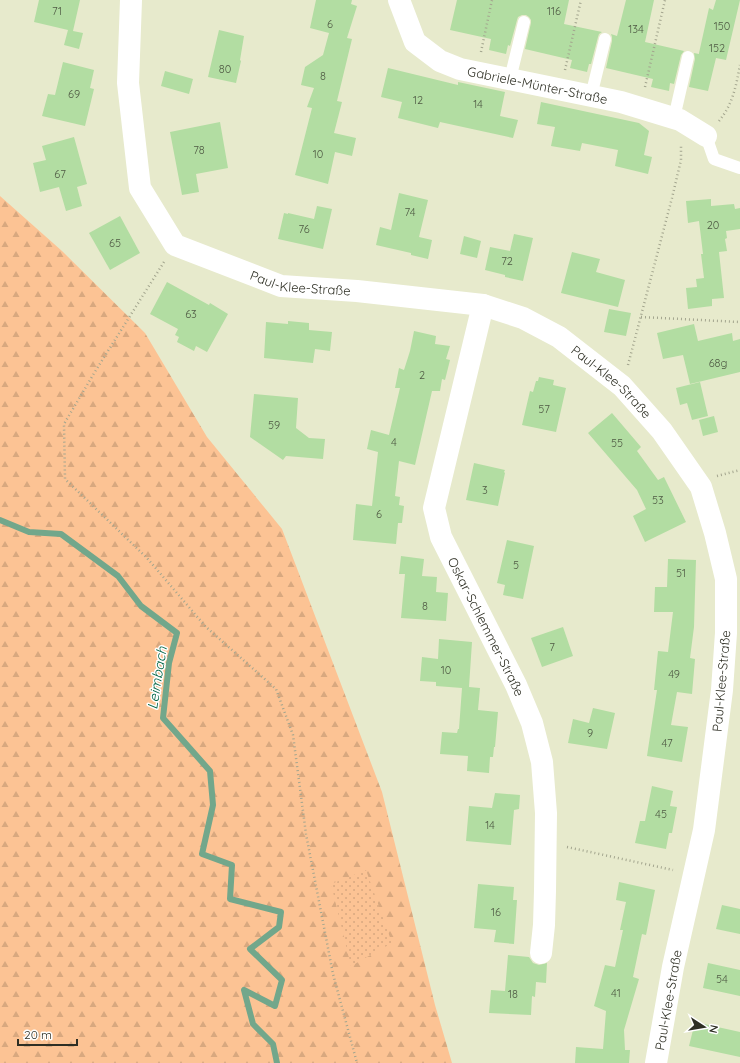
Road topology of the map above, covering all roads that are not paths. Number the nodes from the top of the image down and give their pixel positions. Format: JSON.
{"nodes":[{"id":1,"x":131,"y":0,"type":"edge"},
{"id":2,"x":399,"y":0,"type":"edge"},
{"id":3,"x":524,"y":22,"type":"dead end"},
{"id":4,"x":605,"y":39,"type":"dead end"},
{"id":5,"x":688,"y":57,"type":"dead end"},
{"id":6,"x":510,"y":79,"type":"junction"},
{"id":7,"x":591,"y":96,"type":"junction"},
{"id":8,"x":674,"y":118,"type":"junction"},
{"id":9,"x":706,"y":136,"type":"joint"},
{"id":10,"x":740,"y":168,"type":"edge"},
{"id":11,"x":483,"y":305,"type":"junction"},
{"id":12,"x":541,"y":953,"type":"dead end"},
{"id":13,"x":656,"y":1063,"type":"edge"}],
"edges":[{"from":1,"to":11,"type":"street","name":"Paul-Klee-Straße"},
{"from":2,"to":6,"type":"street","name":"Gabriele-Münter-Straße"},
{"from":3,"to":6,"type":"lane"},
{"from":4,"to":7,"type":"lane"},
{"from":5,"to":8,"type":"lane"},
{"from":6,"to":7,"type":"street","name":"Gabriele-Münter-Straße"},
{"from":7,"to":8,"type":"street","name":"Gabriele-Münter-Straße"},
{"from":8,"to":9,"type":"street","name":"Gabriele-Münter-Straße"},
{"from":9,"to":10,"type":"lane"},
{"from":11,"to":12,"type":"street","name":"Oskar-Schlemmer-Straße"},
{"from":11,"to":13,"type":"street","name":"Paul-Klee-Straße"}]}
